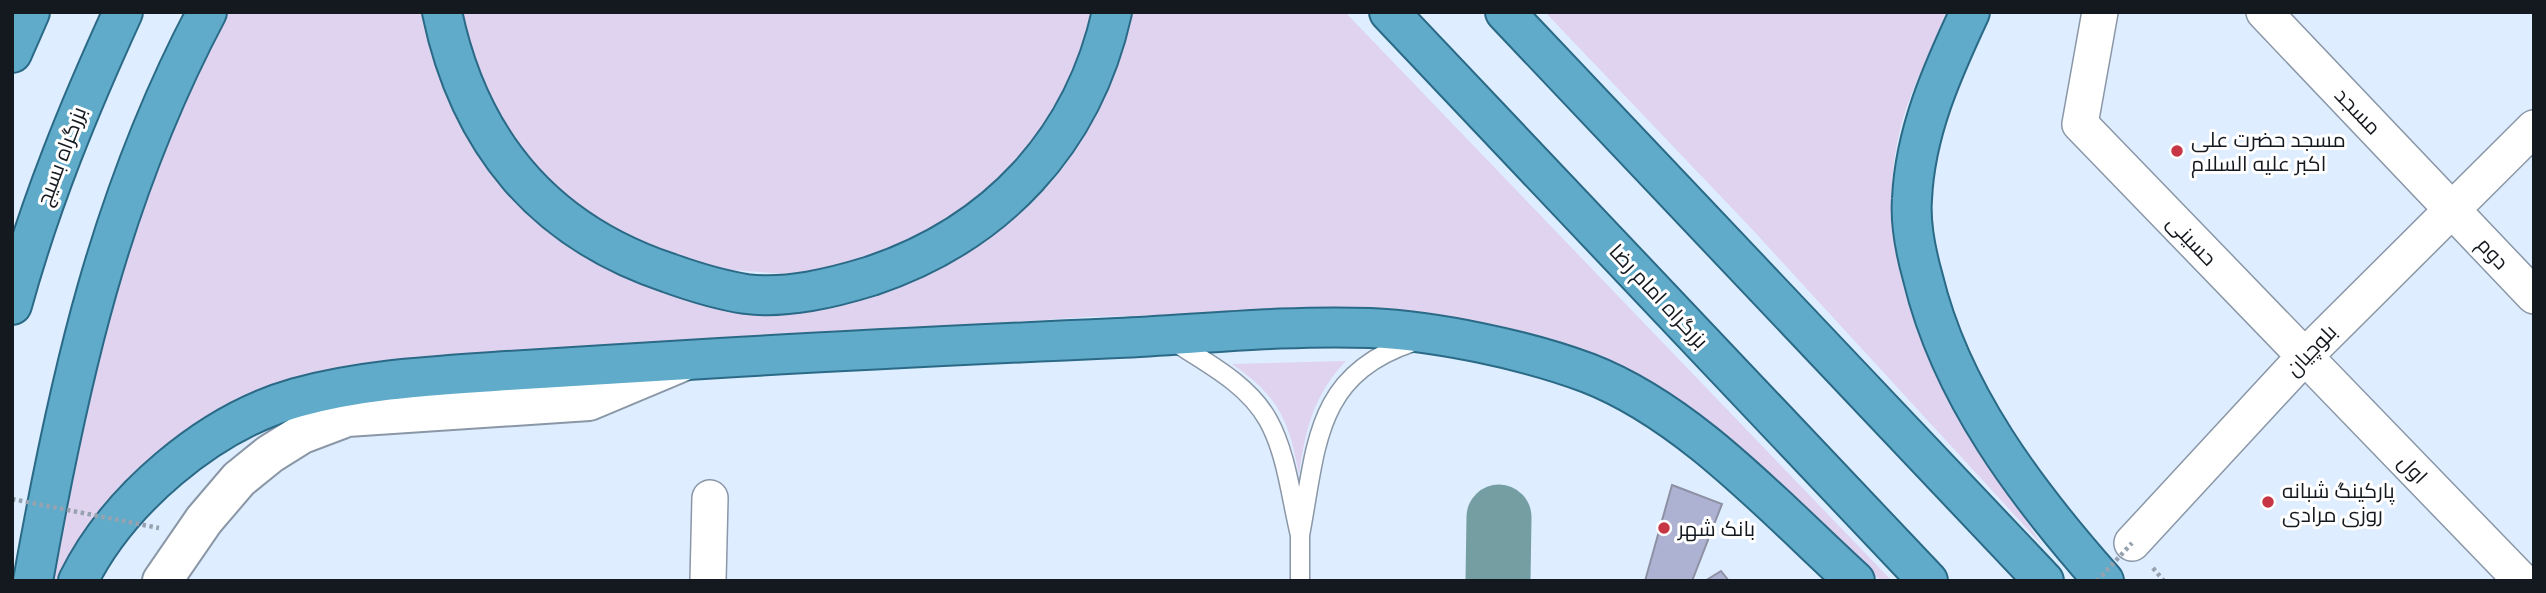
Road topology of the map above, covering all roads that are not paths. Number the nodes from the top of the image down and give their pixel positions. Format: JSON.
{"nodes":[{"id":1,"x":30,"y":12,"type":"edge"},
{"id":2,"x":123,"y":12,"type":"edge"},
{"id":3,"x":208,"y":12,"type":"edge"},
{"id":4,"x":442,"y":12,"type":"edge"},
{"id":5,"x":1112,"y":12,"type":"edge"},
{"id":6,"x":1389,"y":12,"type":"edge"},
{"id":7,"x":1505,"y":12,"type":"edge"},
{"id":8,"x":1970,"y":12,"type":"edge"},
{"id":9,"x":2100,"y":12,"type":"edge"},
{"id":10,"x":2264,"y":12,"type":"edge"},
{"id":11,"x":12,"y":53,"type":"edge"},
{"id":12,"x":2534,"y":128,"type":"edge"},
{"id":13,"x":2452,"y":210,"type":"junction"},
{"id":14,"x":2534,"y":296,"type":"edge"},
{"id":15,"x":12,"y":305,"type":"edge"},
{"id":16,"x":1164,"y":336,"type":"junction"},
{"id":17,"x":1431,"y":337,"type":"junction"},
{"id":18,"x":2304,"y":357,"type":"junction"},
{"id":19,"x":686,"y":360,"type":"junction"},
{"id":20,"x":710,"y":498,"type":"dead end"},
{"id":21,"x":1300,"y":535,"type":"junction"},
{"id":22,"x":2132,"y":543,"type":"road end"},
{"id":23,"x":33,"y":581,"type":"edge"},
{"id":24,"x":78,"y":581,"type":"edge"},
{"id":25,"x":162,"y":581,"type":"edge"},
{"id":26,"x":708,"y":581,"type":"edge"},
{"id":27,"x":1300,"y":581,"type":"edge"},
{"id":28,"x":1855,"y":581,"type":"edge"},
{"id":29,"x":1928,"y":581,"type":"edge"},
{"id":30,"x":2044,"y":581,"type":"edge"},
{"id":31,"x":2104,"y":581,"type":"edge"},
{"id":32,"x":2522,"y":581,"type":"edge"}],
"edges":[{"from":1,"to":11,"type":"highway"},
{"from":2,"to":15,"type":"highway","name":"بزرگراه بسیج"},
{"from":3,"to":23,"type":"highway"},
{"from":4,"to":5,"type":"highway"},
{"from":6,"to":29,"type":"highway","name":"بزرگراه امام رضا"},
{"from":7,"to":30,"type":"highway"},
{"from":8,"to":31,"type":"highway"},
{"from":9,"to":18,"type":"street","name":"حسینی"},
{"from":10,"to":13,"type":"street","name":"مسجد"},
{"from":12,"to":13,"type":"street","name":"بلوچیان"},
{"from":13,"to":14,"type":"street","name":"دوم"},
{"from":13,"to":18,"type":"street","name":"بلوچیان"},
{"from":16,"to":17,"type":"highway"},
{"from":16,"to":19,"type":"highway"},
{"from":16,"to":21,"type":"lane"},
{"from":17,"to":21,"type":"lane"},
{"from":17,"to":28,"type":"highway"},
{"from":18,"to":22,"type":"street","name":"بلوچیان"},
{"from":18,"to":32,"type":"street","name":"اول"},
{"from":19,"to":24,"type":"highway"},
{"from":19,"to":25,"type":"main road"},
{"from":20,"to":26,"type":"street"},
{"from":21,"to":27,"type":"lane"}]}
